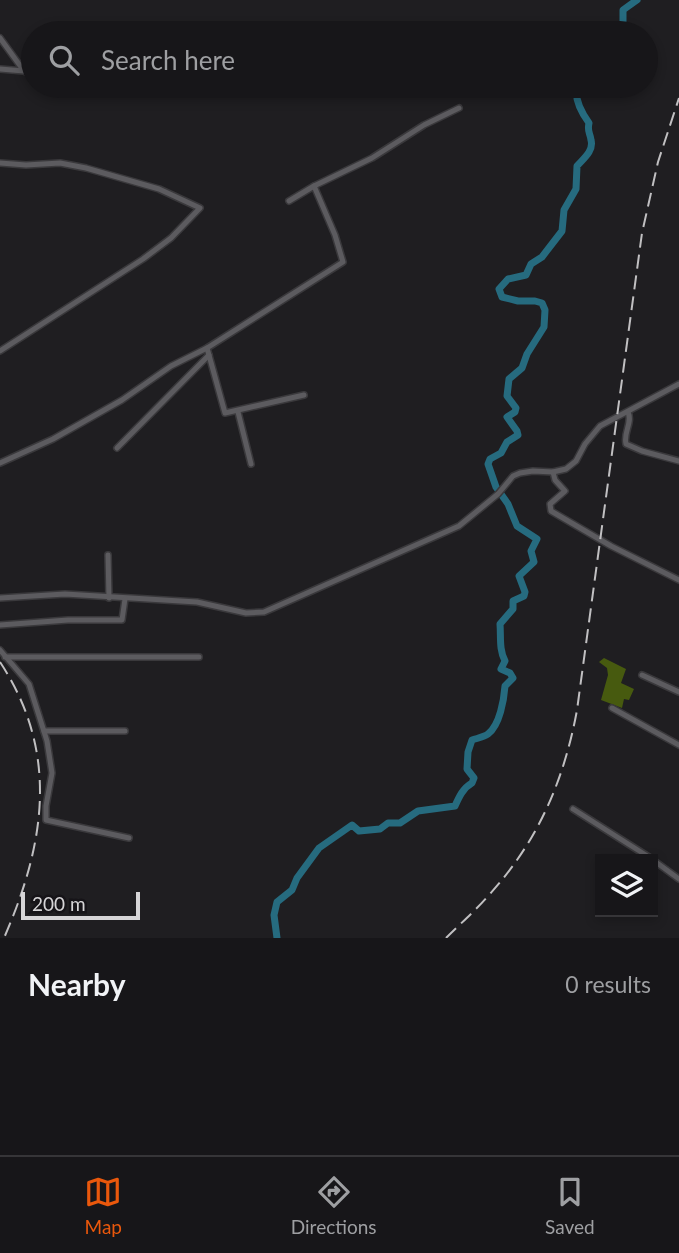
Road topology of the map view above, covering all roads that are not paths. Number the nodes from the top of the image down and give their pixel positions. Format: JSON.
{"nodes":[{"id":1,"x":0,"y":38,"type":"edge"},
{"id":2,"x":21,"y":67,"type":"edge"},
{"id":3,"x":0,"y":69,"type":"edge"},
{"id":4,"x":21,"y":71,"type":"edge"},
{"id":5,"x":459,"y":108,"type":"dead end"},
{"id":6,"x":0,"y":163,"type":"edge"},
{"id":7,"x":314,"y":186,"type":"junction"},
{"id":8,"x":289,"y":201,"type":"dead end"},
{"id":9,"x":0,"y":351,"type":"edge"},
{"id":10,"x":208,"y":352,"type":"junction"},
{"id":11,"x":679,"y":384,"type":"edge"},
{"id":12,"x":304,"y":395,"type":"dead end"},
{"id":13,"x":238,"y":412,"type":"junction"},
{"id":14,"x":628,"y":412,"type":"junction"},
{"id":15,"x":117,"y":448,"type":"dead end"},
{"id":16,"x":679,"y":461,"type":"edge"},
{"id":17,"x":0,"y":463,"type":"edge"},
{"id":18,"x":251,"y":464,"type":"dead end"},
{"id":19,"x":553,"y":472,"type":"junction"},
{"id":20,"x":108,"y":555,"type":"dead end"},
{"id":21,"x":679,"y":580,"type":"edge"},
{"id":22,"x":0,"y":598,"type":"edge"},
{"id":23,"x":109,"y":598,"type":"junction"},
{"id":24,"x":125,"y":599,"type":"junction"},
{"id":25,"x":0,"y":625,"type":"edge"},
{"id":26,"x":0,"y":650,"type":"edge"},
{"id":27,"x":5,"y":657,"type":"junction"},
{"id":28,"x":199,"y":657,"type":"dead end"},
{"id":29,"x":642,"y":675,"type":"dead end"},
{"id":30,"x":679,"y":692,"type":"edge"},
{"id":31,"x":612,"y":708,"type":"dead end"},
{"id":32,"x":44,"y":731,"type":"junction"},
{"id":33,"x":125,"y":731,"type":"dead end"},
{"id":34,"x":679,"y":745,"type":"edge"},
{"id":35,"x":573,"y":809,"type":"dead end"},
{"id":36,"x":129,"y":838,"type":"dead end"},
{"id":37,"x":643,"y":854,"type":"edge"},
{"id":38,"x":658,"y":864,"type":"edge"},
{"id":39,"x":679,"y":879,"type":"edge"}],
"edges":[{"from":1,"to":2,"type":"street"},
{"from":3,"to":4,"type":"street"},
{"from":5,"to":7,"type":"street"},
{"from":6,"to":9,"type":"street"},
{"from":7,"to":8,"type":"street"},
{"from":7,"to":10,"type":"street"},
{"from":10,"to":13,"type":"street"},
{"from":10,"to":15,"type":"street"},
{"from":10,"to":17,"type":"street"},
{"from":11,"to":14,"type":"street"},
{"from":12,"to":13,"type":"street"},
{"from":13,"to":18,"type":"street"},
{"from":14,"to":16,"type":"street"},
{"from":14,"to":19,"type":"street"},
{"from":19,"to":21,"type":"street"},
{"from":19,"to":24,"type":"street"},
{"from":20,"to":23,"type":"street"},
{"from":22,"to":23,"type":"street"},
{"from":23,"to":24,"type":"street"},
{"from":24,"to":25,"type":"street"},
{"from":26,"to":27,"type":"street"},
{"from":27,"to":28,"type":"street"},
{"from":27,"to":32,"type":"street"},
{"from":29,"to":30,"type":"street"},
{"from":31,"to":34,"type":"street"},
{"from":32,"to":33,"type":"street"},
{"from":32,"to":36,"type":"street"},
{"from":35,"to":37,"type":"street"},
{"from":38,"to":39,"type":"street"}]}
